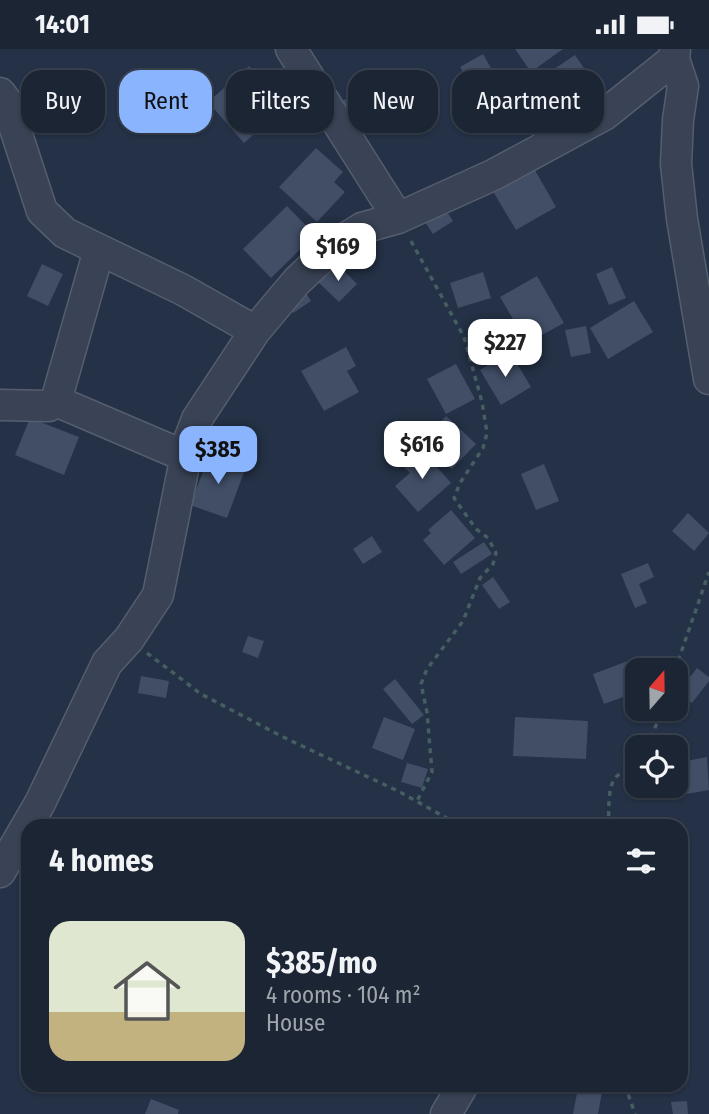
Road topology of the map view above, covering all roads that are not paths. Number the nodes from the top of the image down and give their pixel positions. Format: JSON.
{"nodes":[{"id":1,"x":291,"y":49,"type":"edge"},
{"id":2,"x":674,"y":54,"type":"edge"},
{"id":3,"x":0,"y":93,"type":"edge"},
{"id":4,"x":398,"y":218,"type":"junction"},
{"id":5,"x":99,"y":250,"type":"junction"},
{"id":6,"x":255,"y":331,"type":"junction"},
{"id":7,"x":709,"y":379,"type":"edge"},
{"id":8,"x":56,"y":401,"type":"junction"},
{"id":9,"x":0,"y":405,"type":"edge"},
{"id":10,"x":187,"y":457,"type":"junction"},
{"id":11,"x":31,"y":819,"type":"edge"},
{"id":12,"x":21,"y":836,"type":"edge"},
{"id":13,"x":0,"y":872,"type":"edge"},
{"id":14,"x":459,"y":1092,"type":"edge"},
{"id":15,"x":446,"y":1114,"type":"edge"}],
"edges":[{"from":1,"to":4,"type":"street"},
{"from":2,"to":4,"type":"street"},
{"from":2,"to":7,"type":"street"},
{"from":3,"to":5,"type":"street"},
{"from":4,"to":6,"type":"street"},
{"from":5,"to":6,"type":"street"},
{"from":5,"to":8,"type":"street"},
{"from":6,"to":10,"type":"street"},
{"from":8,"to":9,"type":"street"},
{"from":8,"to":10,"type":"street"},
{"from":10,"to":11,"type":"street"},
{"from":12,"to":13,"type":"street"},
{"from":14,"to":15,"type":"street"}]}
